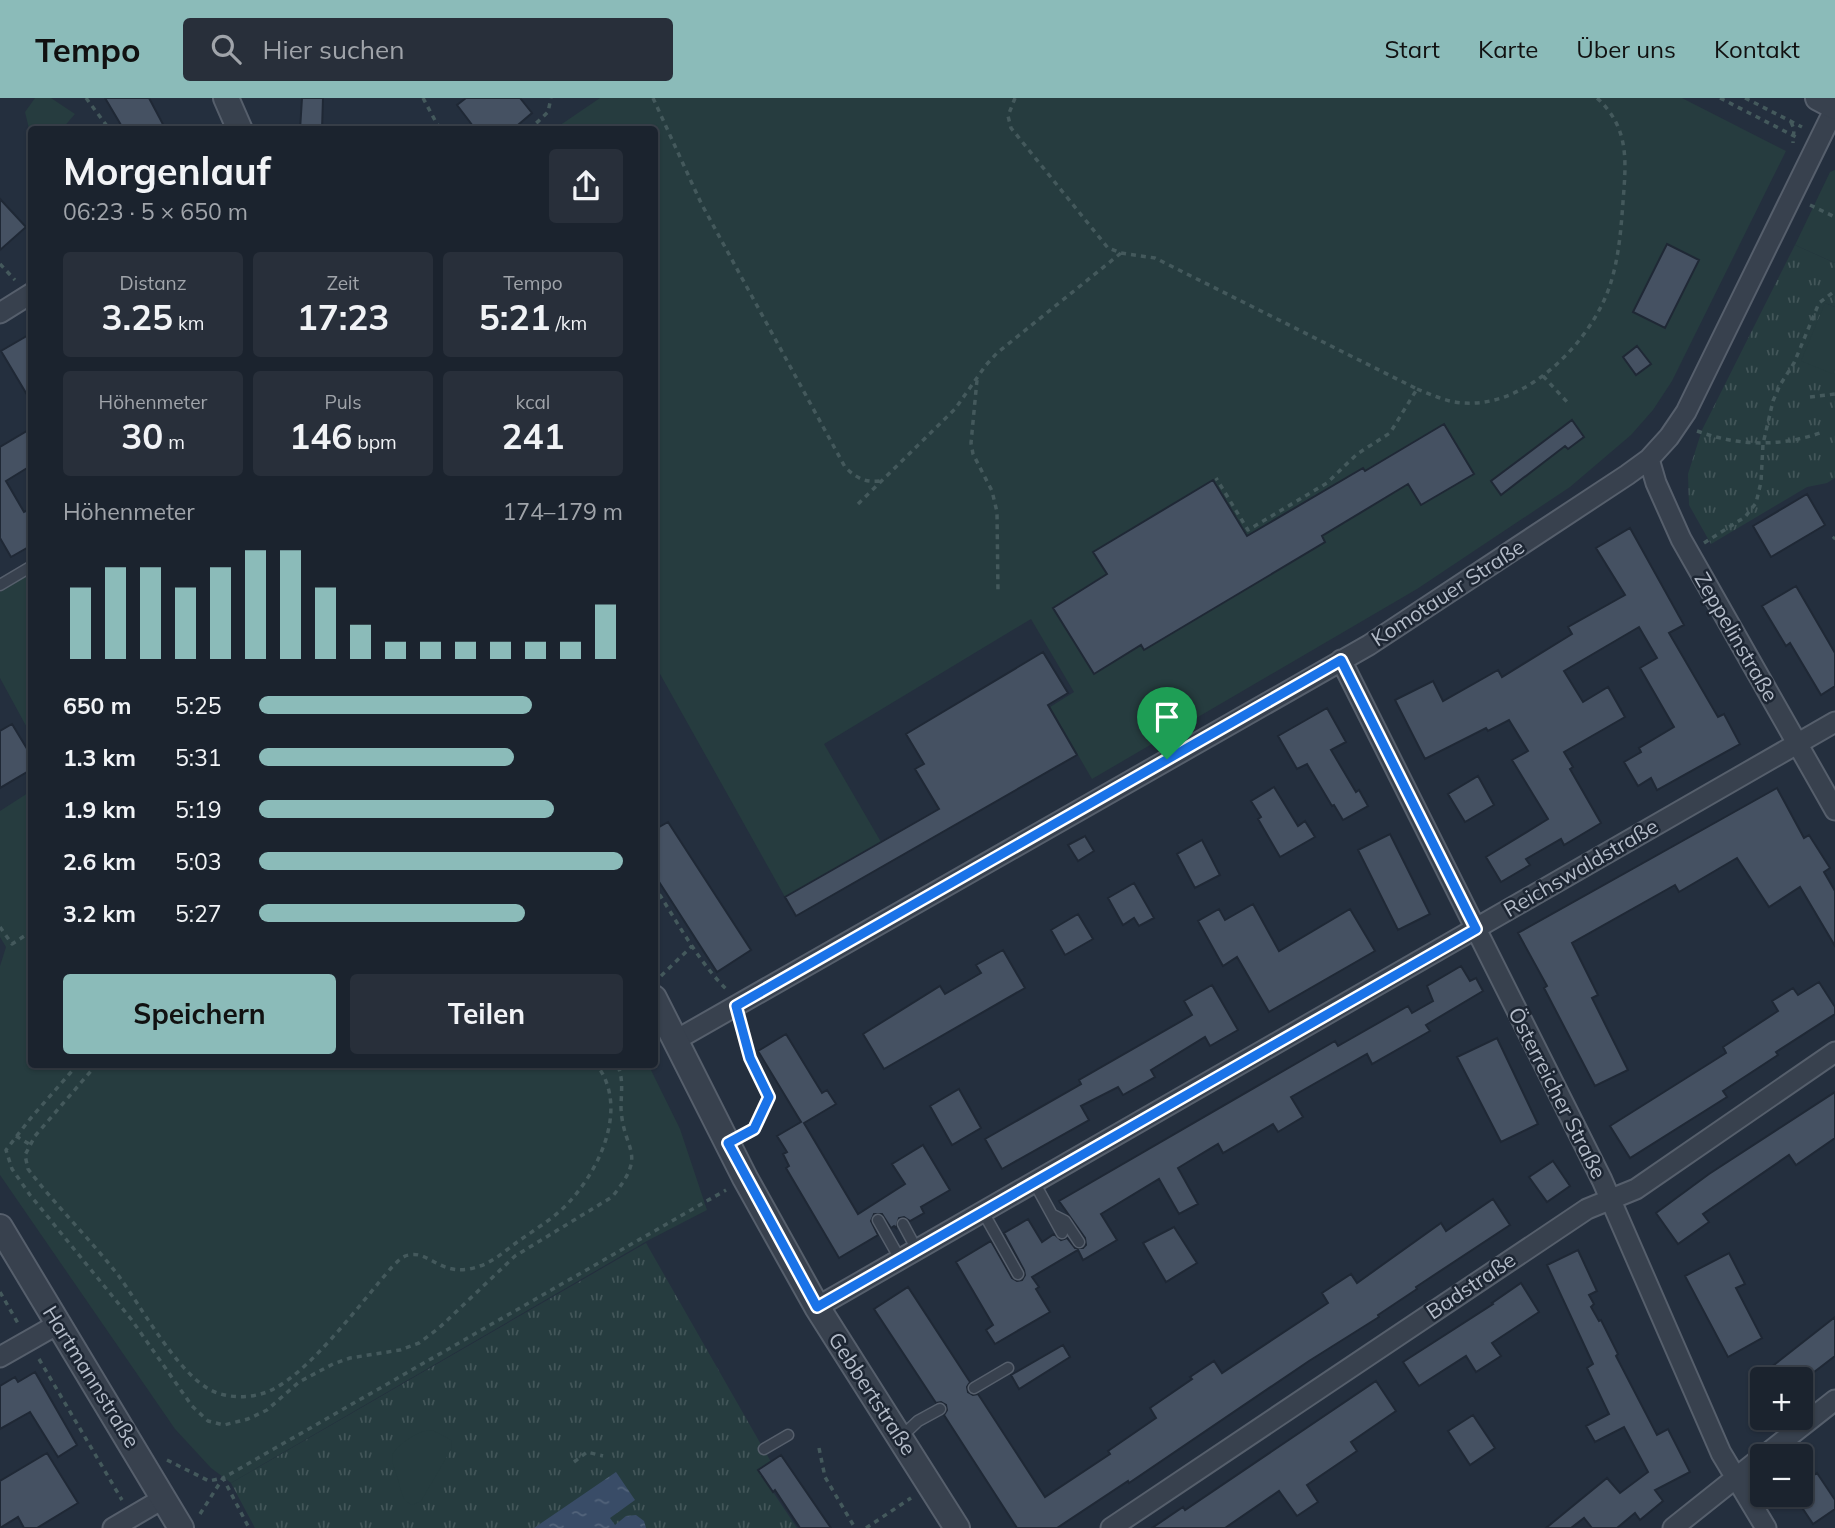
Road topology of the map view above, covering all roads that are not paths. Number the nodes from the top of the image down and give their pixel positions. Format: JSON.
{"nodes":[{"id":1,"x":226,"y":98,"type":"edge"},
{"id":2,"x":1818,"y":98,"type":"edge"},
{"id":3,"x":1835,"y":108,"type":"edge"},
{"id":4,"x":238,"y":126,"type":"edge"},
{"id":5,"x":28,"y":296,"type":"edge"},
{"id":6,"x":0,"y":313,"type":"edge"},
{"id":7,"x":1648,"y":459,"type":"junction"},
{"id":8,"x":28,"y":568,"type":"edge"},
{"id":9,"x":0,"y":585,"type":"edge"},
{"id":10,"x":1341,"y":660,"type":"junction"},
{"id":11,"x":1835,"y":722,"type":"edge"},
{"id":12,"x":1797,"y":744,"type":"junction"},
{"id":13,"x":1835,"y":810,"type":"edge"},
{"id":14,"x":1476,"y":929,"type":"junction"},
{"id":15,"x":658,"y":1006,"type":"edge"},
{"id":16,"x":676,"y":1040,"type":"junction"},
{"id":17,"x":1835,"y":1052,"type":"edge"},
{"id":18,"x":1034,"y":1182,"type":"junction"},
{"id":19,"x":1611,"y":1199,"type":"junction"},
{"id":20,"x":983,"y":1212,"type":"junction"},
{"id":21,"x":1052,"y":1214,"type":"junction"},
{"id":22,"x":878,"y":1220,"type":"dead end"},
{"id":23,"x":902,"y":1224,"type":"dead end"},
{"id":24,"x":0,"y":1227,"type":"edge"},
{"id":25,"x":1062,"y":1233,"type":"dead end"},
{"id":26,"x":1079,"y":1241,"type":"dead end"},
{"id":27,"x":909,"y":1254,"type":"junction"},
{"id":28,"x":1018,"y":1274,"type":"dead end"},
{"id":29,"x":817,"y":1307,"type":"junction"},
{"id":30,"x":58,"y":1324,"type":"junction"},
{"id":31,"x":0,"y":1357,"type":"edge"},
{"id":32,"x":1007,"y":1368,"type":"dead end"},
{"id":33,"x":974,"y":1388,"type":"dead end"},
{"id":34,"x":1835,"y":1400,"type":"edge"},
{"id":35,"x":940,"y":1409,"type":"dead end"},
{"id":36,"x":788,"y":1435,"type":"dead end"},
{"id":37,"x":900,"y":1438,"type":"junction"},
{"id":38,"x":1779,"y":1444,"type":"edge"},
{"id":39,"x":764,"y":1449,"type":"dead end"},
{"id":40,"x":1750,"y":1467,"type":"edge"},
{"id":41,"x":1735,"y":1478,"type":"junction"},
{"id":42,"x":165,"y":1500,"type":"junction"},
{"id":43,"x":189,"y":1524,"type":"edge"},
{"id":44,"x":113,"y":1528,"type":"edge"},
{"id":45,"x":957,"y":1528,"type":"edge"},
{"id":46,"x":1111,"y":1528,"type":"edge"},
{"id":47,"x":1673,"y":1528,"type":"edge"},
{"id":48,"x":1766,"y":1528,"type":"edge"}],
"edges":[{"from":1,"to":4,"type":"street"},
{"from":2,"to":3,"type":"street"},
{"from":3,"to":7,"type":"street","name":"Komotauer Straße"},
{"from":5,"to":6,"type":"street"},
{"from":7,"to":10,"type":"street","name":"Komotauer Straße"},
{"from":7,"to":12,"type":"street","name":"Zeppelinstraße"},
{"from":8,"to":9,"type":"lane"},
{"from":10,"to":14,"type":"street","name":"Österreicher Straße"},
{"from":10,"to":16,"type":"street","name":"Komotauer Straße"},
{"from":11,"to":12,"type":"street","name":"Reichswaldstraße"},
{"from":12,"to":13,"type":"street","name":"Zeppelinstraße"},
{"from":12,"to":14,"type":"street","name":"Reichswaldstraße"},
{"from":14,"to":18,"type":"street","name":"Reichswaldstraße"},
{"from":14,"to":19,"type":"street","name":"Österreicher Straße"},
{"from":15,"to":16,"type":"street","name":"Gebbertstraße"},
{"from":16,"to":29,"type":"street","name":"Gebbertstraße"},
{"from":17,"to":19,"type":"street","name":"Badstraße"},
{"from":18,"to":20,"type":"street","name":"Reichswaldstraße"},
{"from":18,"to":21,"type":"lane"},
{"from":19,"to":41,"type":"street","name":"Österreicher Straße"},
{"from":19,"to":46,"type":"street","name":"Badstraße"},
{"from":20,"to":27,"type":"street","name":"Reichswaldstraße"},
{"from":20,"to":28,"type":"lane"},
{"from":21,"to":25,"type":"lane"},
{"from":21,"to":26,"type":"lane"},
{"from":22,"to":27,"type":"lane"},
{"from":23,"to":27,"type":"lane"},
{"from":24,"to":30,"type":"street","name":"Hartmannstraße"},
{"from":27,"to":29,"type":"street","name":"Reichswaldstraße"},
{"from":29,"to":37,"type":"street","name":"Gebbertstraße"},
{"from":30,"to":31,"type":"street"},
{"from":30,"to":42,"type":"street","name":"Hartmannstraße"},
{"from":32,"to":33,"type":"lane"},
{"from":34,"to":38,"type":"street"},
{"from":35,"to":37,"type":"lane"},
{"from":36,"to":39,"type":"lane"},
{"from":37,"to":45,"type":"street","name":"Gebbertstraße"},
{"from":40,"to":41,"type":"street"},
{"from":41,"to":47,"type":"street"},
{"from":41,"to":48,"type":"street","name":"Österreicher Straße"},
{"from":42,"to":43,"type":"street","name":"Hartmannstraße"},
{"from":42,"to":44,"type":"street"}]}
